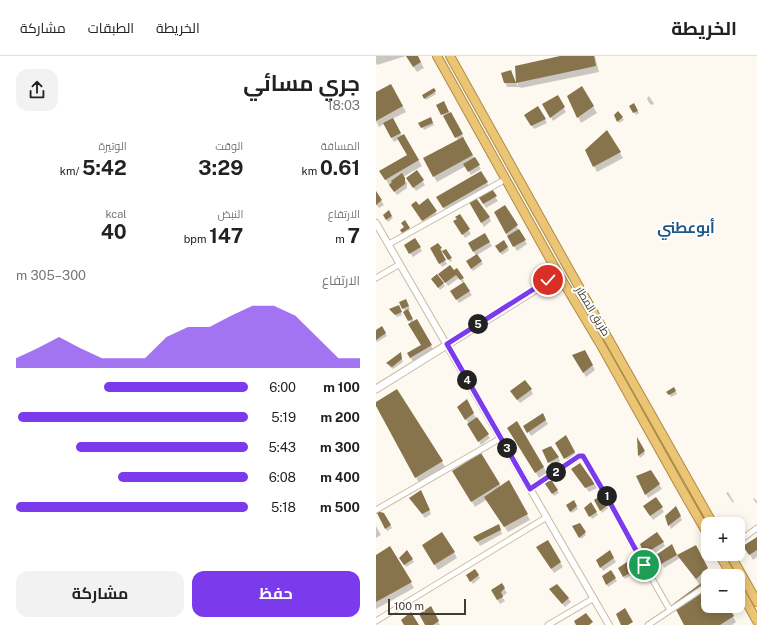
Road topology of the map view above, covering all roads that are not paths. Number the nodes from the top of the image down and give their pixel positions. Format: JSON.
{"nodes":[{"id":1,"x":437,"y":56,"type":"edge"},
{"id":2,"x":450,"y":56,"type":"edge"},
{"id":3,"x":506,"y":179,"type":"junction"},
{"id":4,"x":376,"y":222,"type":"edge"},
{"id":5,"x":389,"y":244,"type":"junction"},
{"id":6,"x":400,"y":264,"type":"junction"},
{"id":7,"x":559,"y":275,"type":"junction"},
{"id":8,"x":376,"y":278,"type":"edge"},
{"id":9,"x":447,"y":344,"type":"junction"},
{"id":10,"x":376,"y":389,"type":"edge"},
{"id":11,"x":500,"y":438,"type":"junction"},
{"id":12,"x":689,"y":482,"type":"junction"},
{"id":13,"x":681,"y":488,"type":"junction"},
{"id":14,"x":530,"y":489,"type":"junction"},
{"id":15,"x":376,"y":510,"type":"edge"},
{"id":16,"x":547,"y":517,"type":"junction"},
{"id":17,"x":709,"y":517,"type":"edge"},
{"id":18,"x":701,"y":523,"type":"edge"},
{"id":19,"x":757,"y":528,"type":"edge"},
{"id":20,"x":745,"y":537,"type":"edge"},
{"id":21,"x":734,"y":561,"type":"edge"},
{"id":22,"x":701,"y":590,"type":"edge"},
{"id":23,"x":594,"y":598,"type":"junction"},
{"id":24,"x":745,"y":600,"type":"edge"},
{"id":25,"x":757,"y":602,"type":"edge"},
{"id":26,"x":670,"y":610,"type":"junction"},
{"id":27,"x":376,"y":621,"type":"edge"},
{"id":28,"x":757,"y":621,"type":"edge"},
{"id":29,"x":548,"y":625,"type":"edge"},
{"id":30,"x":609,"y":625,"type":"edge"},
{"id":31,"x":648,"y":625,"type":"edge"}],
"edges":[{"from":1,"to":3,"type":"highway","name":"طريق المطار"},
{"from":2,"to":12,"type":"highway","name":"طريق المطار"},
{"from":3,"to":5,"type":"street"},
{"from":3,"to":7,"type":"highway","name":"طريق المطار"},
{"from":4,"to":5,"type":"street"},
{"from":5,"to":6,"type":"street"},
{"from":6,"to":8,"type":"street"},
{"from":6,"to":9,"type":"street"},
{"from":7,"to":9,"type":"main road"},
{"from":7,"to":13,"type":"highway","name":"طريق المطار"},
{"from":9,"to":10,"type":"main road"},
{"from":9,"to":11,"type":"street"},
{"from":11,"to":14,"type":"street"},
{"from":11,"to":15,"type":"street"},
{"from":12,"to":13,"type":"highway"},
{"from":12,"to":17,"type":"highway","name":"طريق المطار"},
{"from":13,"to":18,"type":"highway","name":"طريق المطار"},
{"from":14,"to":16,"type":"street"},
{"from":14,"to":26,"type":"street"},
{"from":16,"to":23,"type":"street"},
{"from":16,"to":27,"type":"street"},
{"from":19,"to":20,"type":"street"},
{"from":21,"to":25,"type":"highway"},
{"from":22,"to":26,"type":"street"},
{"from":23,"to":29,"type":"street"},
{"from":23,"to":30,"type":"street"},
{"from":24,"to":28,"type":"highway"},
{"from":26,"to":31,"type":"street"}]}
